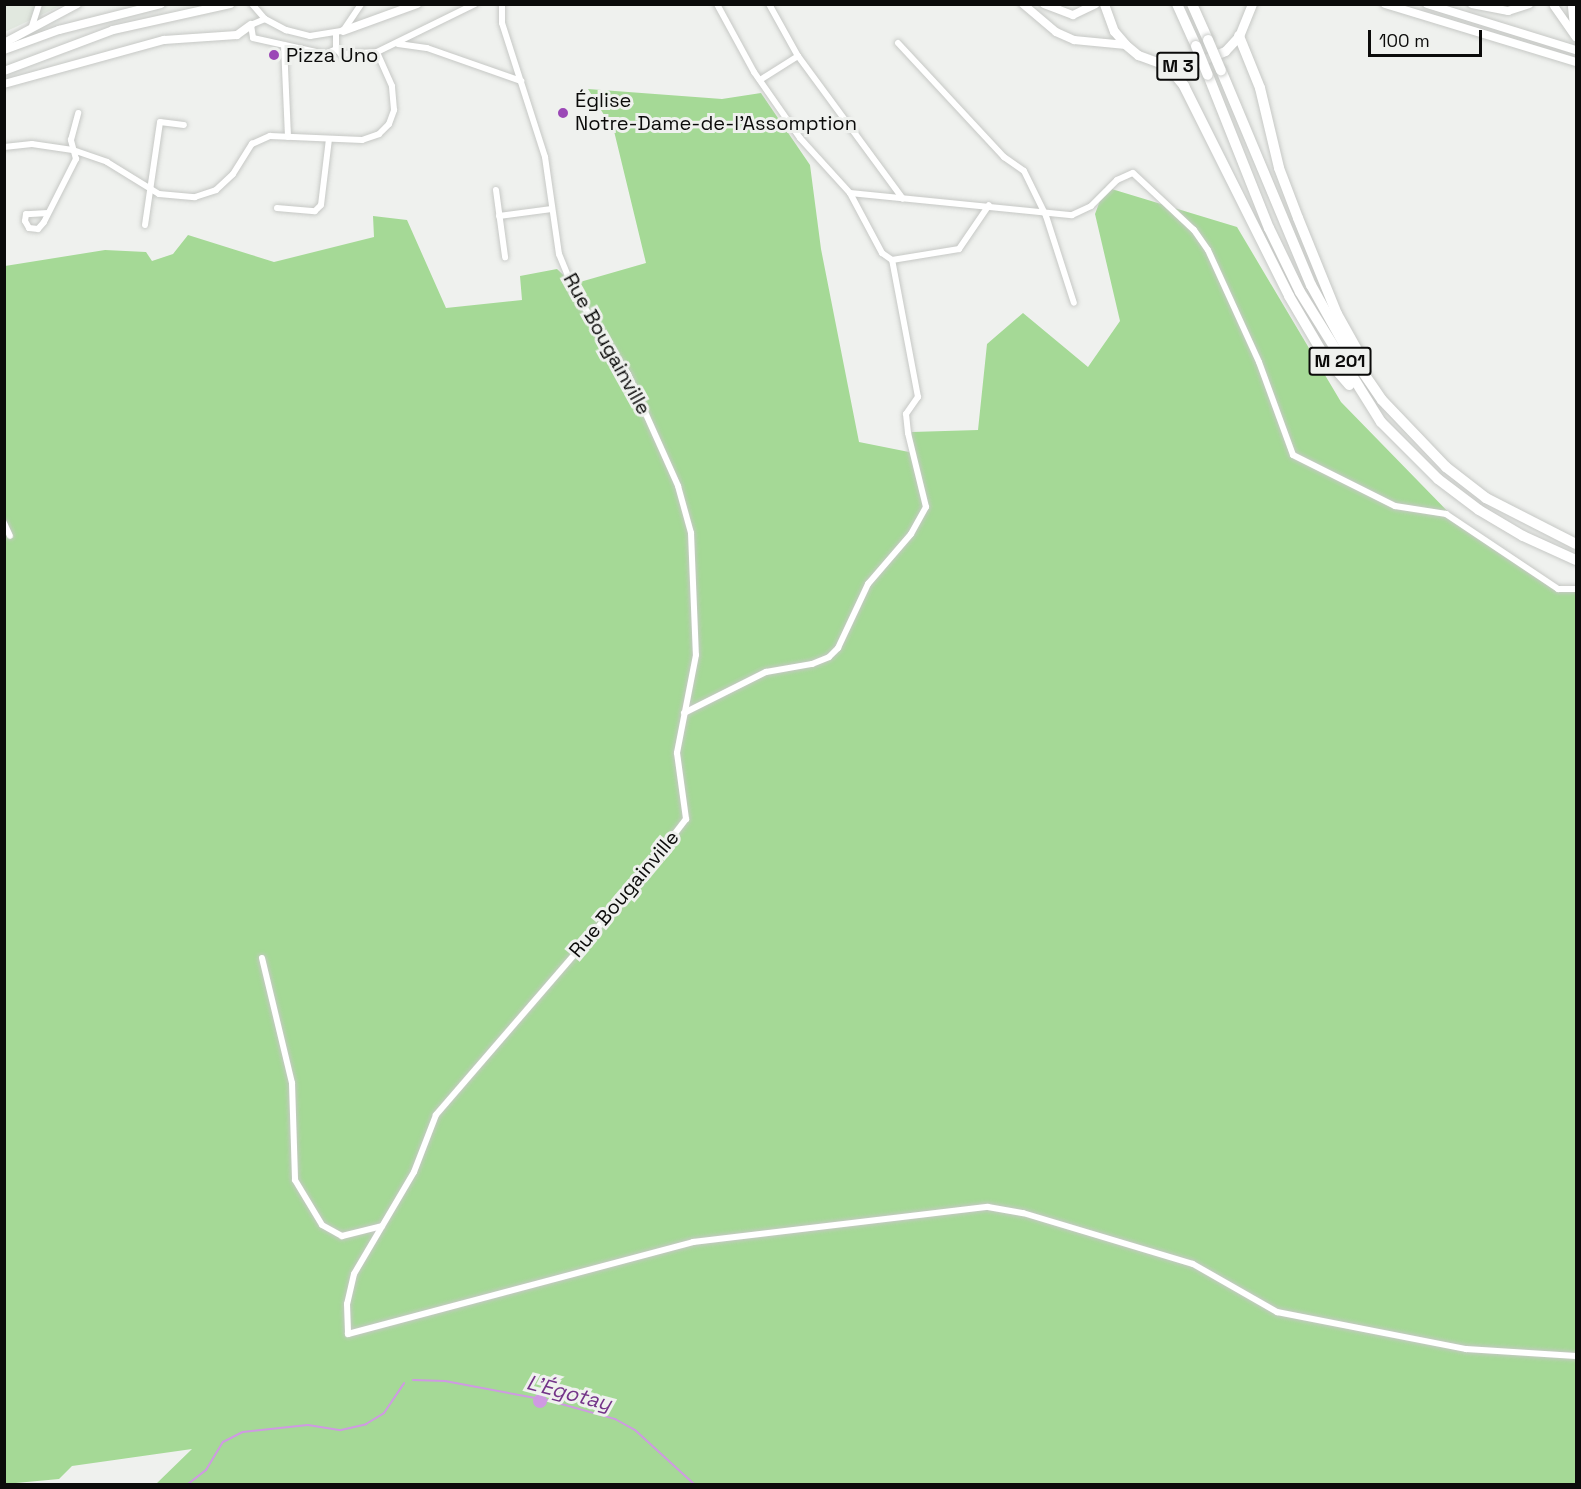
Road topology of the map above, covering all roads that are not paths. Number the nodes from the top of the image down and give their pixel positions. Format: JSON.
{"nodes":[{"id":1,"x":39,"y":4,"type":"edge"},
{"id":2,"x":77,"y":4,"type":"edge"},
{"id":3,"x":161,"y":4,"type":"edge"},
{"id":4,"x":230,"y":4,"type":"edge"},
{"id":5,"x":252,"y":4,"type":"edge"},
{"id":6,"x":361,"y":4,"type":"edge"},
{"id":7,"x":417,"y":4,"type":"edge"},
{"id":8,"x":475,"y":4,"type":"edge"},
{"id":9,"x":502,"y":4,"type":"edge"},
{"id":10,"x":717,"y":4,"type":"edge"},
{"id":11,"x":768,"y":4,"type":"edge"},
{"id":12,"x":1023,"y":4,"type":"edge"},
{"id":13,"x":1044,"y":4,"type":"edge"},
{"id":14,"x":1096,"y":4,"type":"edge"},
{"id":15,"x":1104,"y":4,"type":"edge"},
{"id":16,"x":1177,"y":4,"type":"edge"},
{"id":17,"x":1192,"y":4,"type":"edge"},
{"id":18,"x":1252,"y":4,"type":"edge"},
{"id":19,"x":1385,"y":4,"type":"edge"},
{"id":20,"x":1426,"y":4,"type":"edge"},
{"id":21,"x":1472,"y":4,"type":"edge"},
{"id":22,"x":1529,"y":4,"type":"edge"},
{"id":23,"x":1553,"y":5,"type":"edge"},
{"id":24,"x":1574,"y":6,"type":"edge"},
{"id":25,"x":262,"y":16,"type":"junction"},
{"id":26,"x":250,"y":25,"type":"junction"},
{"id":27,"x":28,"y":31,"type":"junction"},
{"id":28,"x":340,"y":32,"type":"junction"},
{"id":29,"x":1239,"y":36,"type":"junction"},
{"id":30,"x":1576,"y":36,"type":"edge"},
{"id":31,"x":4,"y":43,"type":"edge"},
{"id":32,"x":898,"y":43,"type":"dead end"},
{"id":33,"x":397,"y":44,"type":"junction"},
{"id":34,"x":284,"y":45,"type":"junction"},
{"id":35,"x":1126,"y":45,"type":"junction"},
{"id":36,"x":4,"y":50,"type":"edge"},
{"id":37,"x":1576,"y":50,"type":"edge"},
{"id":38,"x":339,"y":51,"type":"junction"},
{"id":39,"x":377,"y":52,"type":"junction"},
{"id":40,"x":798,"y":56,"type":"junction"},
{"id":41,"x":1576,"y":62,"type":"edge"},
{"id":42,"x":1168,"y":66,"type":"junction"},
{"id":43,"x":4,"y":71,"type":"edge"},
{"id":44,"x":760,"y":80,"type":"junction"},
{"id":45,"x":521,"y":81,"type":"junction"},
{"id":46,"x":4,"y":84,"type":"edge"},
{"id":47,"x":78,"y":113,"type":"dead end"},
{"id":48,"x":184,"y":125,"type":"dead end"},
{"id":49,"x":288,"y":137,"type":"junction"},
{"id":50,"x":329,"y":139,"type":"junction"},
{"id":51,"x":4,"y":147,"type":"edge"},
{"id":52,"x":73,"y":150,"type":"junction"},
{"id":53,"x":150,"y":188,"type":"junction"},
{"id":54,"x":496,"y":190,"type":"dead end"},
{"id":55,"x":850,"y":193,"type":"junction"},
{"id":56,"x":903,"y":199,"type":"junction"},
{"id":57,"x":989,"y":205,"type":"junction"},
{"id":58,"x":277,"y":208,"type":"dead end"},
{"id":59,"x":552,"y":209,"type":"junction"},
{"id":60,"x":48,"y":213,"type":"dead end"},
{"id":61,"x":499,"y":216,"type":"junction"},
{"id":62,"x":1046,"y":216,"type":"junction"},
{"id":63,"x":145,"y":225,"type":"dead end"},
{"id":64,"x":505,"y":257,"type":"dead end"},
{"id":65,"x":892,"y":260,"type":"junction"},
{"id":66,"x":1074,"y":303,"type":"dead end"},
{"id":67,"x":1381,"y":422,"type":"junction"},
{"id":68,"x":1434,"y":456,"type":"junction"},
{"id":69,"x":4,"y":522,"type":"edge"},
{"id":70,"x":10,"y":536,"type":"dead end"},
{"id":71,"x":1576,"y":544,"type":"edge"},
{"id":72,"x":1576,"y":560,"type":"edge"},
{"id":73,"x":1576,"y":589,"type":"edge"},
{"id":74,"x":684,"y":713,"type":"junction"},
{"id":75,"x":262,"y":958,"type":"dead end"},
{"id":76,"x":382,"y":1226,"type":"junction"},
{"id":77,"x":1576,"y":1356,"type":"edge"}],
"edges":[{"from":1,"to":27,"type":"street"},
{"from":2,"to":27,"type":"main road"},
{"from":3,"to":36,"type":"main road"},
{"from":4,"to":43,"type":"main road"},
{"from":5,"to":25,"type":"street"},
{"from":6,"to":28,"type":"street"},
{"from":7,"to":28,"type":"main road"},
{"from":8,"to":33,"type":"street"},
{"from":9,"to":45,"type":"street","name":"Rue Bougainville"},
{"from":10,"to":44,"type":"street"},
{"from":11,"to":40,"type":"street"},
{"from":12,"to":35,"type":"main road","number":"M 3"},
{"from":13,"to":14,"type":"main road"},
{"from":15,"to":35,"type":"main road","number":"M 3"},
{"from":16,"to":67,"type":"highway","number":"M 201","bridge":true},
{"from":17,"to":68,"type":"highway","number":"M 201","bridge":true},
{"from":18,"to":29,"type":"main road","number":"M 3"},
{"from":19,"to":41,"type":"main road"},
{"from":20,"to":37,"type":"main road"},
{"from":21,"to":22,"type":"main road"},
{"from":23,"to":24,"type":"main road"},
{"from":23,"to":30,"type":"main road"},
{"from":24,"to":30,"type":"main road"},
{"from":25,"to":26,"type":"street"},
{"from":25,"to":28,"type":"street"},
{"from":26,"to":34,"type":"street"},
{"from":26,"to":46,"type":"main road"},
{"from":27,"to":31,"type":"main road"},
{"from":28,"to":38,"type":"street"},
{"from":29,"to":42,"type":"main road","number":"M 3"},
{"from":29,"to":68,"type":"highway"},
{"from":32,"to":62,"type":"street"},
{"from":33,"to":39,"type":"street"},
{"from":33,"to":45,"type":"street"},
{"from":34,"to":38,"type":"street"},
{"from":34,"to":49,"type":"street"},
{"from":35,"to":42,"type":"main road","number":"M 3"},
{"from":38,"to":39,"type":"street"},
{"from":39,"to":50,"type":"street"},
{"from":40,"to":44,"type":"street"},
{"from":40,"to":56,"type":"street"},
{"from":42,"to":67,"type":"highway"},
{"from":44,"to":55,"type":"street"},
{"from":45,"to":59,"type":"street","name":"Rue Bougainville"},
{"from":47,"to":52,"type":"street"},
{"from":48,"to":53,"type":"street"},
{"from":49,"to":50,"type":"street"},
{"from":49,"to":53,"type":"street"},
{"from":50,"to":58,"type":"street"},
{"from":51,"to":52,"type":"street"},
{"from":52,"to":53,"type":"street"},
{"from":52,"to":60,"type":"street"},
{"from":53,"to":63,"type":"street"},
{"from":54,"to":61,"type":"street"},
{"from":55,"to":56,"type":"street"},
{"from":55,"to":65,"type":"street"},
{"from":56,"to":57,"type":"street"},
{"from":57,"to":62,"type":"street"},
{"from":57,"to":65,"type":"street"},
{"from":59,"to":61,"type":"street"},
{"from":59,"to":74,"type":"street","name":"Rue Bougainville"},
{"from":61,"to":64,"type":"street"},
{"from":62,"to":66,"type":"street"},
{"from":62,"to":73,"type":"street"},
{"from":65,"to":74,"type":"street"},
{"from":67,"to":72,"type":"highway","number":"M 201"},
{"from":68,"to":71,"type":"highway","number":"M 201"},
{"from":69,"to":70,"type":"street"},
{"from":74,"to":76,"type":"street","name":"Rue Bougainville"},
{"from":75,"to":76,"type":"street"},
{"from":76,"to":77,"type":"street","name":"Rue Bougainville"}]}
